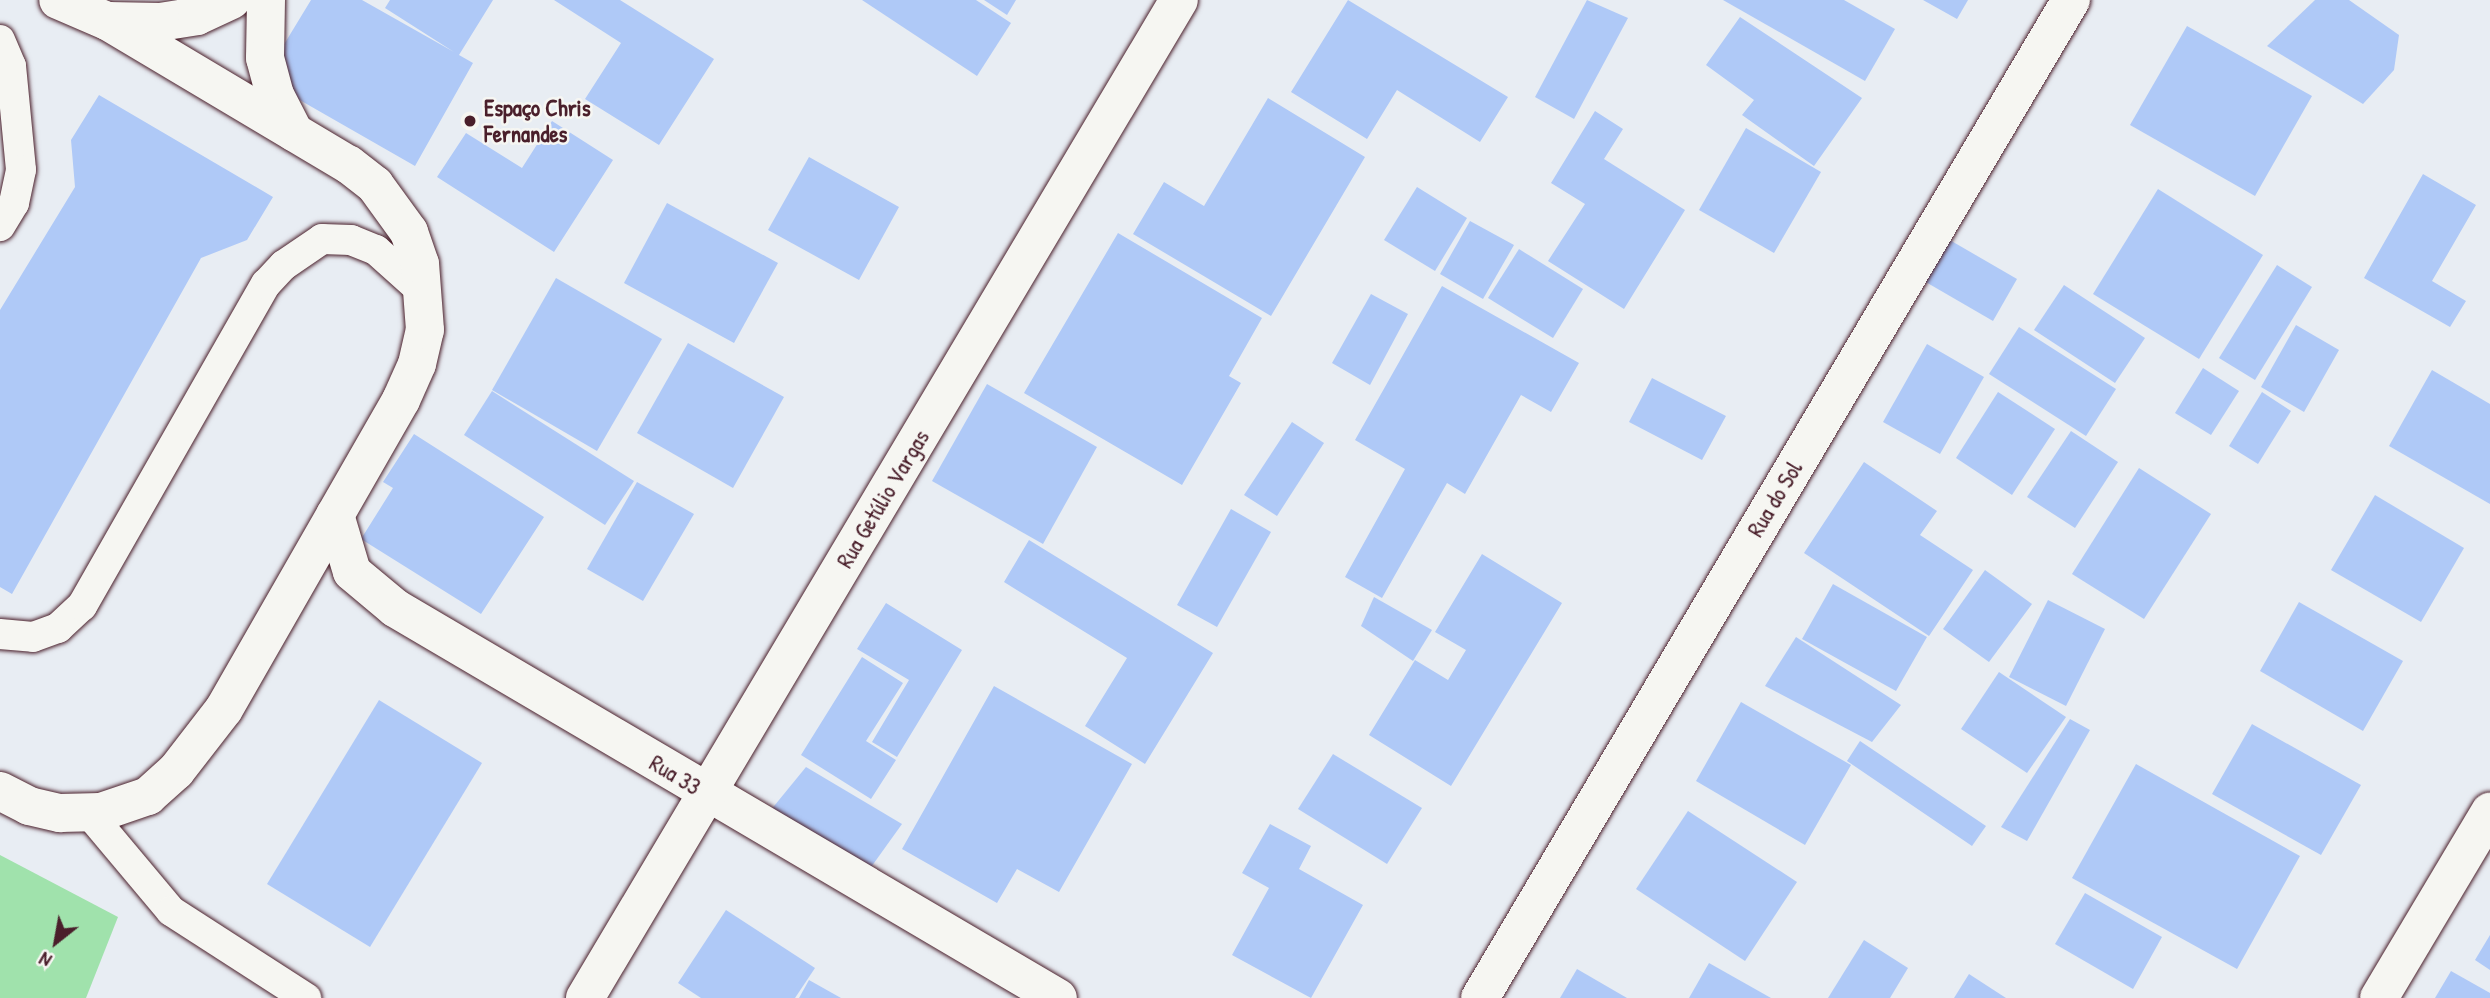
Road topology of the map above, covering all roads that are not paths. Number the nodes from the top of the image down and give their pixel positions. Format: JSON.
{"nodes":[{"id":1,"x":58,"y":0,"type":"edge"},
{"id":2,"x":231,"y":0,"type":"edge"},
{"id":3,"x":266,"y":0,"type":"edge"},
{"id":4,"x":1179,"y":0,"type":"edge"},
{"id":5,"x":2071,"y":0,"type":"edge"},
{"id":6,"x":107,"y":21,"type":"junction"},
{"id":7,"x":0,"y":40,"type":"edge"},
{"id":8,"x":294,"y":132,"type":"junction"},
{"id":9,"x":0,"y":226,"type":"edge"},
{"id":10,"x":425,"y":294,"type":"junction"},
{"id":11,"x":335,"y":515,"type":"junction"},
{"id":12,"x":0,"y":635,"type":"edge"},
{"id":13,"x":0,"y":791,"type":"edge"},
{"id":14,"x":706,"y":794,"type":"junction"},
{"id":15,"x":88,"y":812,"type":"junction"},
{"id":16,"x":2490,"y":812,"type":"edge"},
{"id":17,"x":306,"y":998,"type":"edge"},
{"id":18,"x":585,"y":998,"type":"edge"},
{"id":19,"x":1058,"y":998,"type":"edge"},
{"id":20,"x":1480,"y":998,"type":"edge"},
{"id":21,"x":2379,"y":998,"type":"edge"}],
"edges":[{"from":1,"to":6,"type":"street"},
{"from":2,"to":6,"type":"street"},
{"from":3,"to":8,"type":"street"},
{"from":4,"to":14,"type":"street","name":"Rua Getúlio Vargas"},
{"from":5,"to":20,"type":"street","name":"Rua do Sol"},
{"from":6,"to":8,"type":"street"},
{"from":7,"to":9,"type":"lane"},
{"from":8,"to":10,"type":"street"},
{"from":10,"to":11,"type":"street"},
{"from":10,"to":12,"type":"lane"},
{"from":11,"to":14,"type":"street","name":"Rua 33"},
{"from":11,"to":15,"type":"street"},
{"from":13,"to":15,"type":"street"},
{"from":14,"to":18,"type":"street","name":"Rua Getúlio Vargas"},
{"from":14,"to":19,"type":"street","name":"Rua 33"},
{"from":15,"to":17,"type":"lane"},
{"from":16,"to":21,"type":"street"}]}
